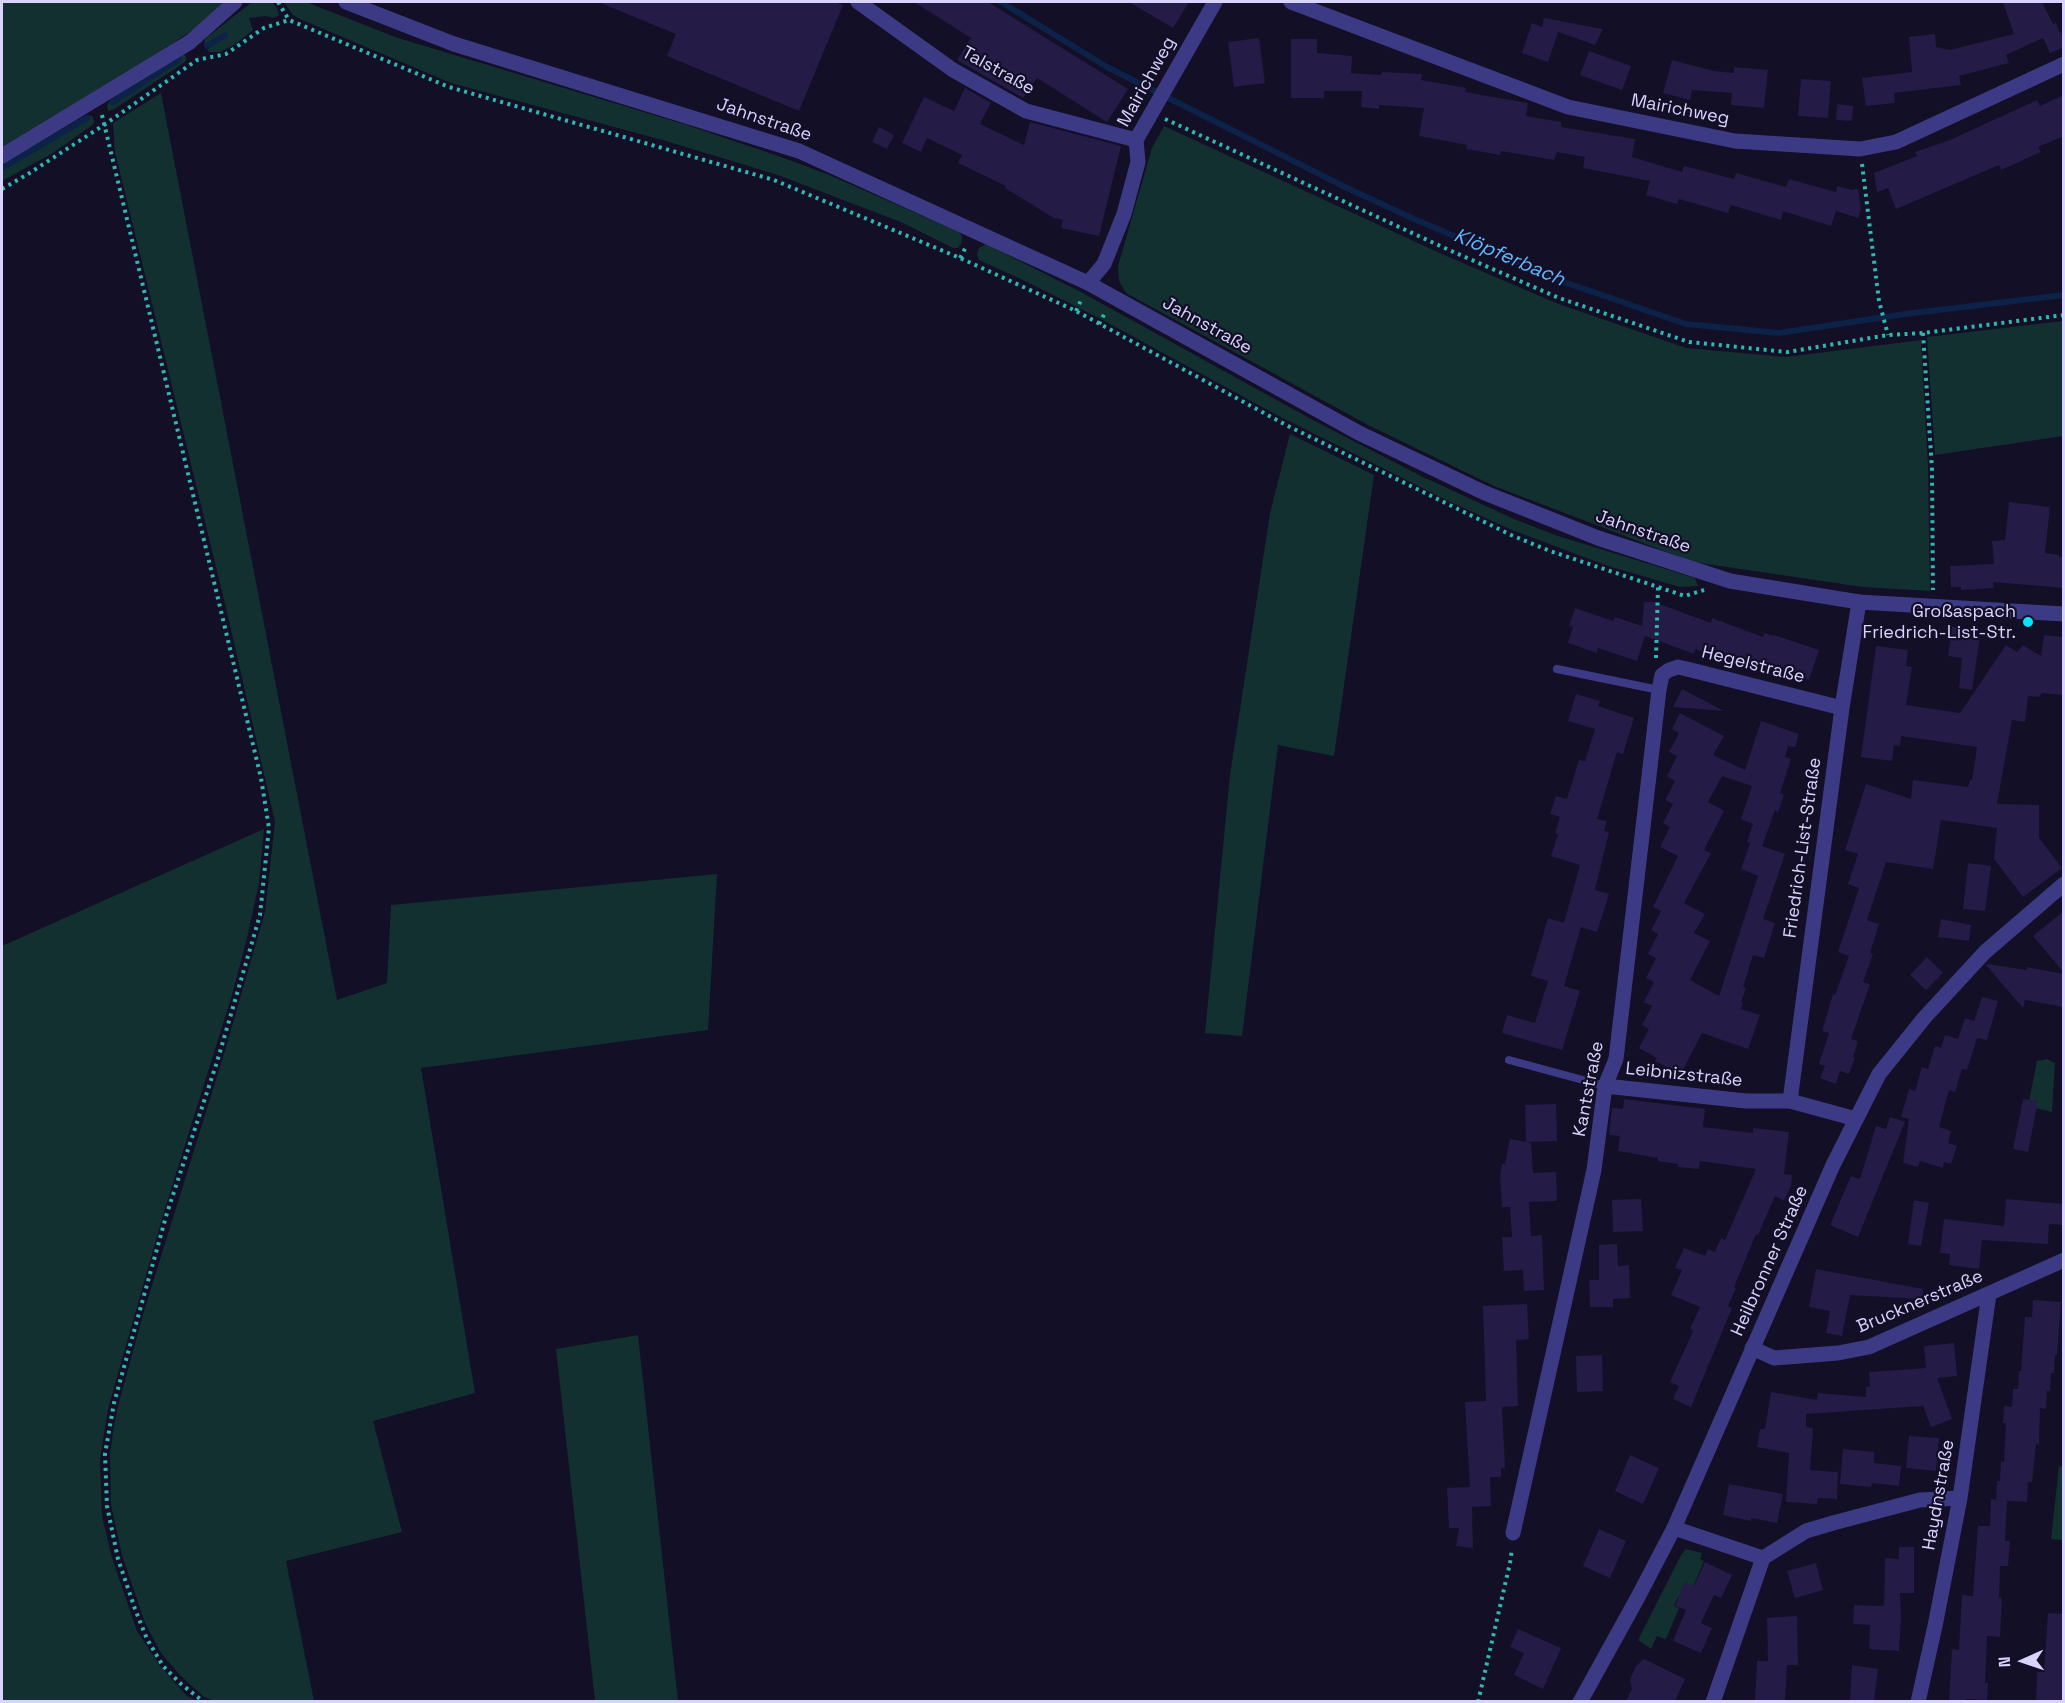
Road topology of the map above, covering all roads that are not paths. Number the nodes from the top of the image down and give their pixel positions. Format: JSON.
{"nodes":[{"id":1,"x":235,"y":2,"type":"edge"},
{"id":2,"x":346,"y":2,"type":"edge"},
{"id":3,"x":1215,"y":2,"type":"edge"},
{"id":4,"x":1291,"y":2,"type":"edge"},
{"id":5,"x":862,"y":9,"type":"edge"},
{"id":6,"x":2064,"y":64,"type":"edge"},
{"id":7,"x":1136,"y":140,"type":"junction"},
{"id":8,"x":2,"y":156,"type":"edge"},
{"id":9,"x":1088,"y":283,"type":"junction"},
{"id":10,"x":1859,"y":602,"type":"junction"},
{"id":11,"x":2064,"y":614,"type":"edge"},
{"id":12,"x":1557,"y":669,"type":"dead end"},
{"id":13,"x":1660,"y":682,"type":"junction"},
{"id":14,"x":1842,"y":708,"type":"junction"},
{"id":15,"x":2064,"y":884,"type":"edge"},
{"id":16,"x":1509,"y":1060,"type":"dead end"},
{"id":17,"x":1605,"y":1086,"type":"junction"},
{"id":18,"x":1790,"y":1101,"type":"junction"},
{"id":19,"x":1856,"y":1119,"type":"junction"},
{"id":20,"x":2064,"y":1260,"type":"edge"},
{"id":21,"x":1989,"y":1294,"type":"junction"},
{"id":22,"x":1752,"y":1348,"type":"junction"},
{"id":23,"x":1960,"y":1498,"type":"junction"},
{"id":24,"x":1674,"y":1528,"type":"junction"},
{"id":25,"x":1513,"y":1533,"type":"road end"},
{"id":26,"x":1763,"y":1558,"type":"junction"},
{"id":27,"x":1580,"y":1701,"type":"edge"},
{"id":28,"x":1713,"y":1701,"type":"edge"},
{"id":29,"x":1918,"y":1701,"type":"edge"}],
"edges":[{"from":1,"to":8,"type":"street"},
{"from":2,"to":9,"type":"street","name":"Jahnstraße"},
{"from":3,"to":7,"type":"street","name":"Mairichweg"},
{"from":4,"to":6,"type":"street","name":"Mairichweg"},
{"from":5,"to":7,"type":"street","name":"Talstraße"},
{"from":7,"to":9,"type":"street","name":"Mairichweg"},
{"from":9,"to":10,"type":"street","name":"Jahnstraße"},
{"from":10,"to":11,"type":"street","name":"Jahnstraße"},
{"from":10,"to":14,"type":"street","name":"Friedrich-List-Straße"},
{"from":12,"to":13,"type":"lane","name":"Hegelstraße"},
{"from":13,"to":14,"type":"street","name":"Hegelstraße"},
{"from":13,"to":17,"type":"street","name":"Kantstraße"},
{"from":14,"to":18,"type":"street","name":"Friedrich-List-Straße"},
{"from":15,"to":19,"type":"street","name":"Heilbronner Straße"},
{"from":16,"to":17,"type":"lane","name":"Leibnizstraße"},
{"from":17,"to":18,"type":"street","name":"Leibnizstraße"},
{"from":17,"to":25,"type":"street","name":"Kantstraße"},
{"from":18,"to":19,"type":"street","name":"Leibnizstraße"},
{"from":19,"to":22,"type":"street","name":"Heilbronner Straße"},
{"from":20,"to":21,"type":"street","name":"Brucknerstraße"},
{"from":21,"to":22,"type":"street","name":"Brucknerstraße"},
{"from":21,"to":23,"type":"street","name":"Haydnstraße"},
{"from":22,"to":24,"type":"street","name":"Heilbronner Straße"},
{"from":23,"to":26,"type":"street"},
{"from":23,"to":29,"type":"street","name":"Haydnstraße"},
{"from":24,"to":26,"type":"street"},
{"from":24,"to":27,"type":"street","name":"Heilbronner Straße"},
{"from":26,"to":28,"type":"street"}]}
